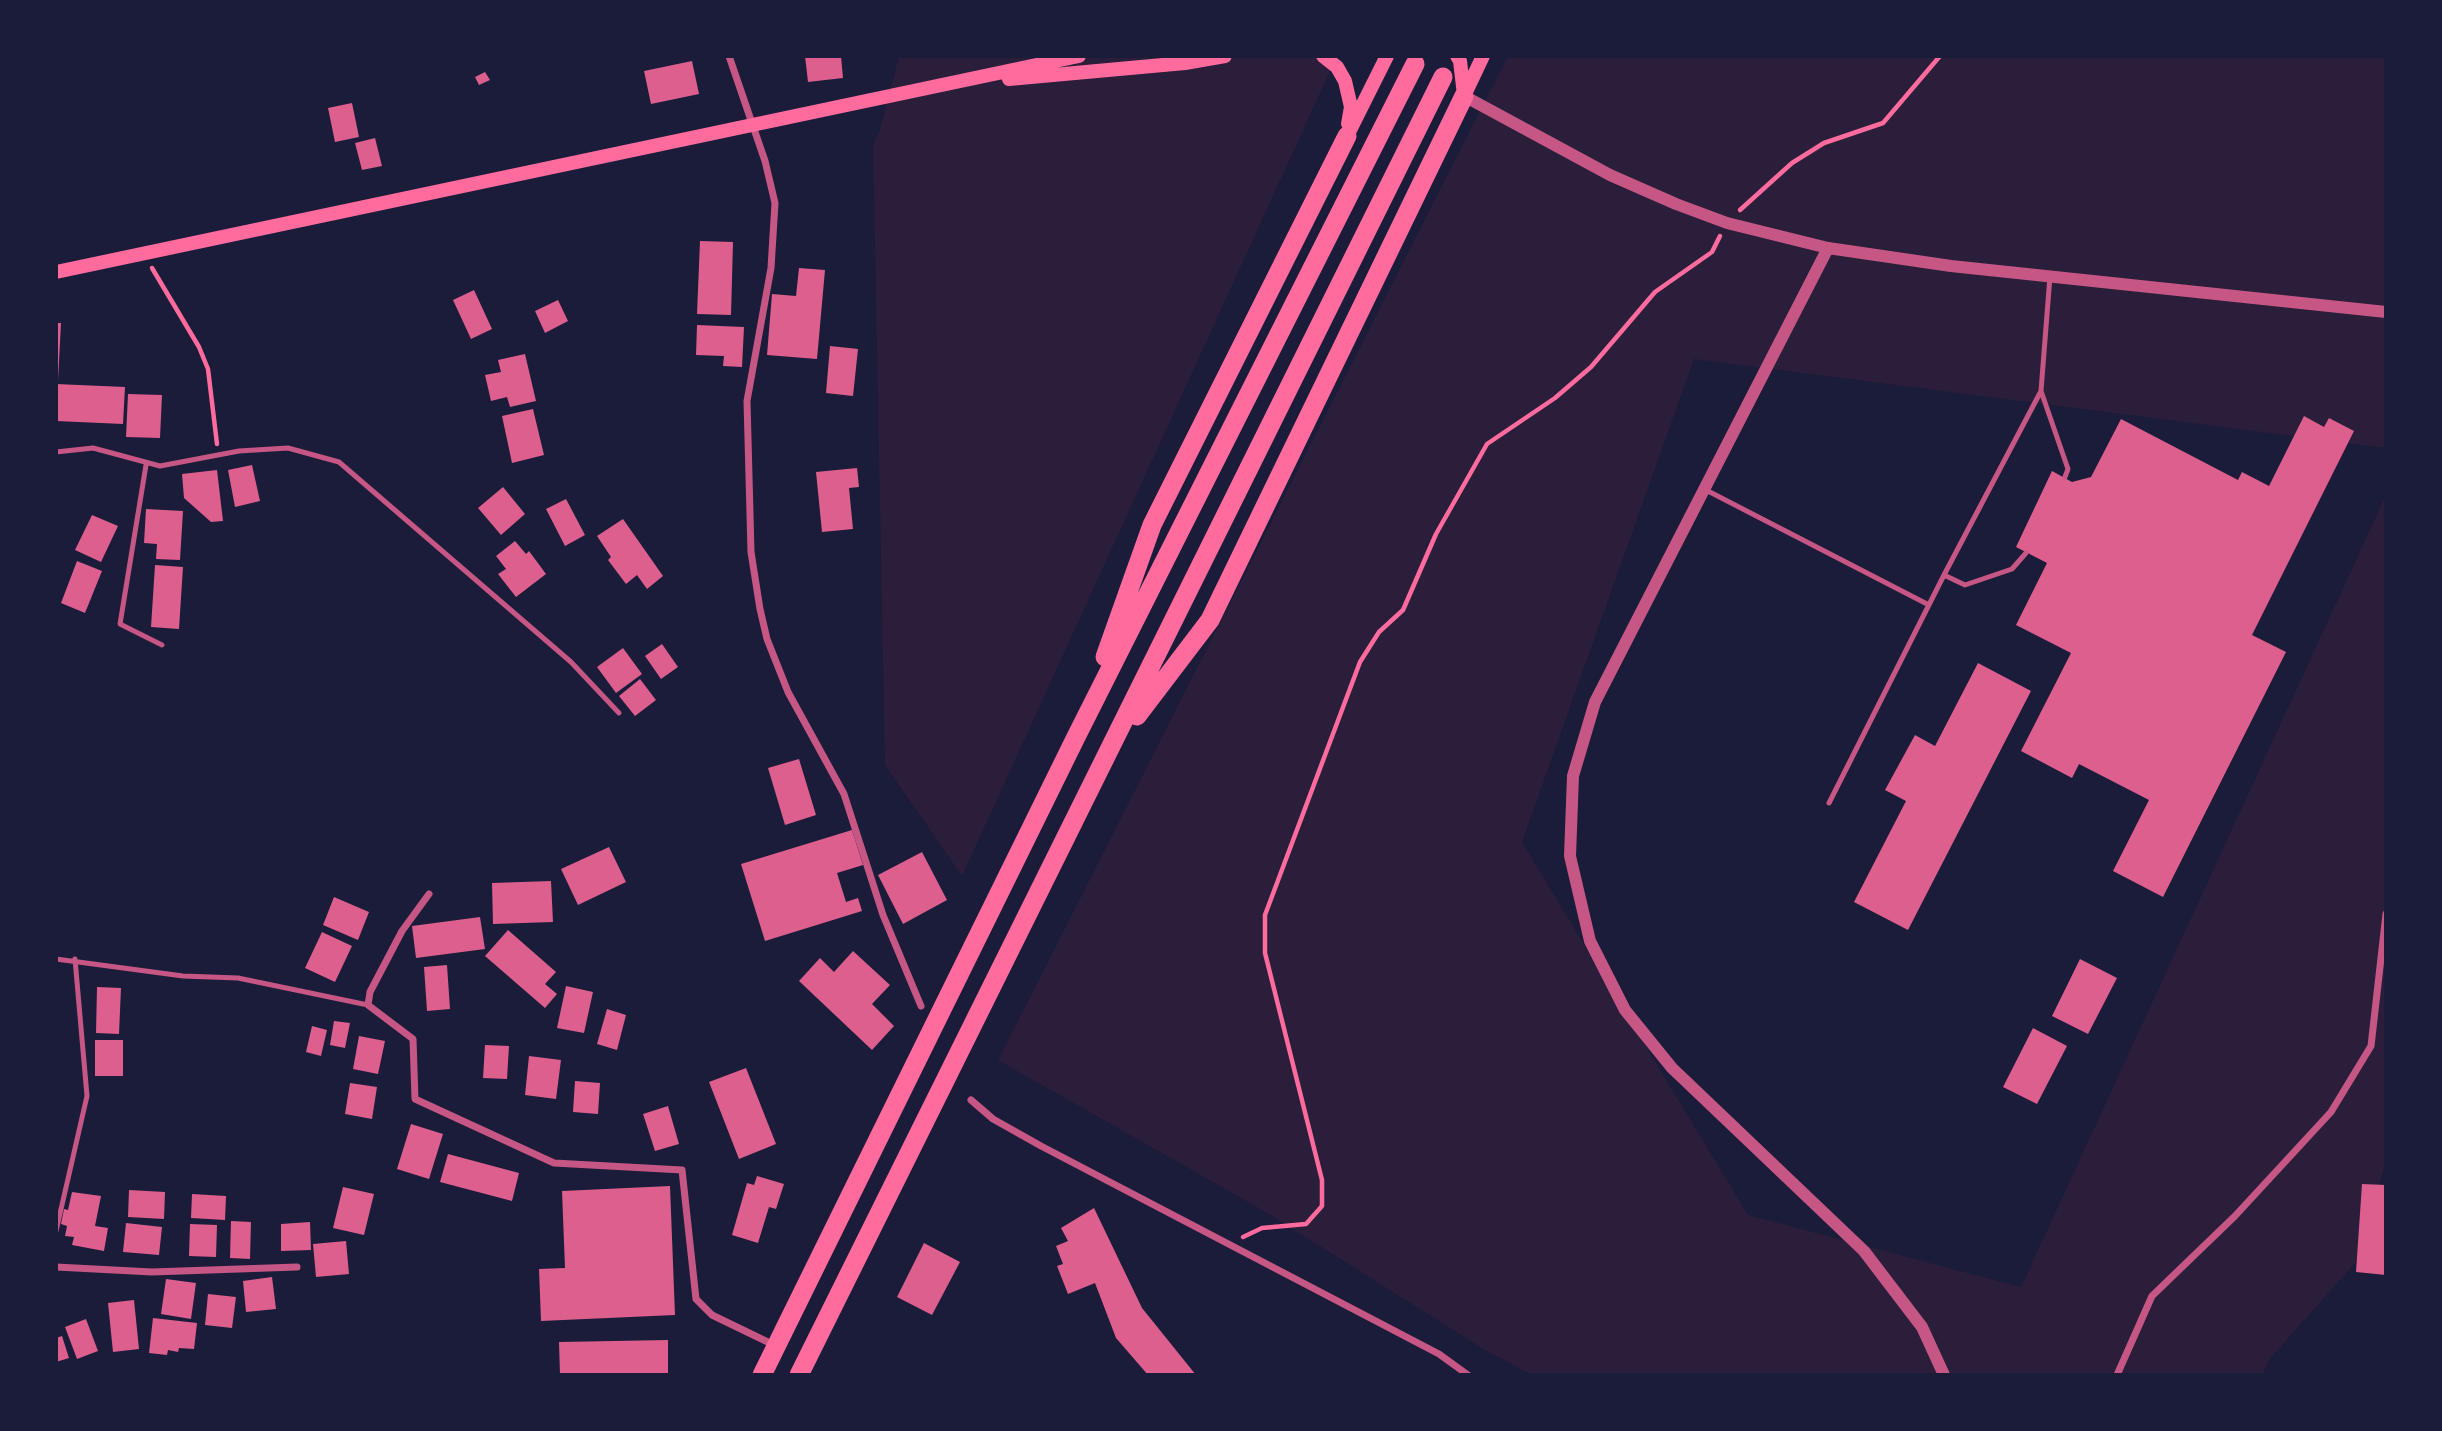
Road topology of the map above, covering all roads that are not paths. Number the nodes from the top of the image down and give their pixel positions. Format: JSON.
{"nodes":[{"id":1,"x":729,"y":56,"type":"edge"},
{"id":2,"x":1079,"y":56,"type":"edge"},
{"id":3,"x":1225,"y":56,"type":"edge"},
{"id":4,"x":1323,"y":56,"type":"edge"},
{"id":5,"x":1387,"y":56,"type":"edge"},
{"id":6,"x":1457,"y":56,"type":"edge"},
{"id":7,"x":1471,"y":56,"type":"edge"},
{"id":8,"x":1483,"y":56,"type":"edge"},
{"id":9,"x":1064,"y":63,"type":"edge"},
{"id":10,"x":1415,"y":64,"type":"dead end"},
{"id":11,"x":1443,"y":77,"type":"dead end"},
{"id":12,"x":1464,"y":96,"type":"junction"},
{"id":13,"x":753,"y":126,"type":"junction"},
{"id":14,"x":1347,"y":136,"type":"junction"},
{"id":15,"x":1828,"y":248,"type":"junction"},
{"id":16,"x":56,"y":272,"type":"edge"},
{"id":17,"x":2050,"y":276,"type":"junction"},
{"id":18,"x":2386,"y":312,"type":"edge"},
{"id":19,"x":2041,"y":391,"type":"junction"},
{"id":20,"x":56,"y":452,"type":"edge"},
{"id":21,"x":146,"y":465,"type":"junction"},
{"id":22,"x":2065,"y":477,"type":"dead end"},
{"id":23,"x":1704,"y":489,"type":"junction"},
{"id":24,"x":2026,"y":553,"type":"dead end"},
{"id":25,"x":1944,"y":575,"type":"junction"},
{"id":26,"x":1929,"y":605,"type":"junction"},
{"id":27,"x":162,"y":645,"type":"dead end"},
{"id":28,"x":619,"y":713,"type":"dead end"},
{"id":29,"x":1076,"y":737,"type":"junction"},
{"id":30,"x":1109,"y":754,"type":"junction"},
{"id":31,"x":1829,"y":803,"type":"dead end"},
{"id":32,"x":429,"y":894,"type":"dead end"},
{"id":33,"x":2386,"y":914,"type":"edge"},
{"id":34,"x":56,"y":959,"type":"edge"},
{"id":35,"x":75,"y":959,"type":"junction"},
{"id":36,"x":368,"y":1005,"type":"junction"},
{"id":37,"x":921,"y":1006,"type":"dead end"},
{"id":38,"x":971,"y":1100,"type":"dead end"},
{"id":39,"x":56,"y":1231,"type":"edge"},
{"id":40,"x":56,"y":1267,"type":"edge"},
{"id":41,"x":297,"y":1268,"type":"dead end"},
{"id":42,"x":776,"y":1346,"type":"junction"},
{"id":43,"x":762,"y":1375,"type":"edge"},
{"id":44,"x":799,"y":1375,"type":"edge"},
{"id":45,"x":1468,"y":1375,"type":"edge"},
{"id":46,"x":1944,"y":1375,"type":"edge"},
{"id":47,"x":2117,"y":1375,"type":"edge"}],
"edges":[{"from":1,"to":13,"type":"street"},
{"from":2,"to":9,"type":"main road"},
{"from":3,"to":9,"type":"main road"},
{"from":4,"to":14,"type":"main road"},
{"from":5,"to":14,"type":"main road"},
{"from":6,"to":12,"type":"main road"},
{"from":7,"to":12,"type":"main road"},
{"from":8,"to":12,"type":"main road"},
{"from":9,"to":13,"type":"main road"},
{"from":10,"to":29,"type":"highway"},
{"from":11,"to":30,"type":"highway"},
{"from":12,"to":15,"type":"street"},
{"from":12,"to":30,"type":"highway"},
{"from":13,"to":16,"type":"main road"},
{"from":13,"to":37,"type":"street"},
{"from":14,"to":29,"type":"highway"},
{"from":15,"to":17,"type":"street"},
{"from":15,"to":23,"type":"street"},
{"from":17,"to":18,"type":"street"},
{"from":17,"to":19,"type":"lane"},
{"from":19,"to":22,"type":"lane"},
{"from":19,"to":25,"type":"lane"},
{"from":20,"to":21,"type":"lane"},
{"from":21,"to":27,"type":"lane"},
{"from":21,"to":28,"type":"lane"},
{"from":23,"to":26,"type":"lane"},
{"from":23,"to":46,"type":"street"},
{"from":24,"to":25,"type":"lane"},
{"from":25,"to":26,"type":"lane"},
{"from":26,"to":31,"type":"lane"},
{"from":29,"to":42,"type":"highway"},
{"from":30,"to":44,"type":"highway"},
{"from":32,"to":36,"type":"street"},
{"from":33,"to":47,"type":"street"},
{"from":34,"to":35,"type":"lane"},
{"from":35,"to":36,"type":"lane"},
{"from":35,"to":39,"type":"lane"},
{"from":36,"to":42,"type":"street"},
{"from":38,"to":45,"type":"street"},
{"from":40,"to":41,"type":"street"},
{"from":42,"to":43,"type":"highway"}]}
